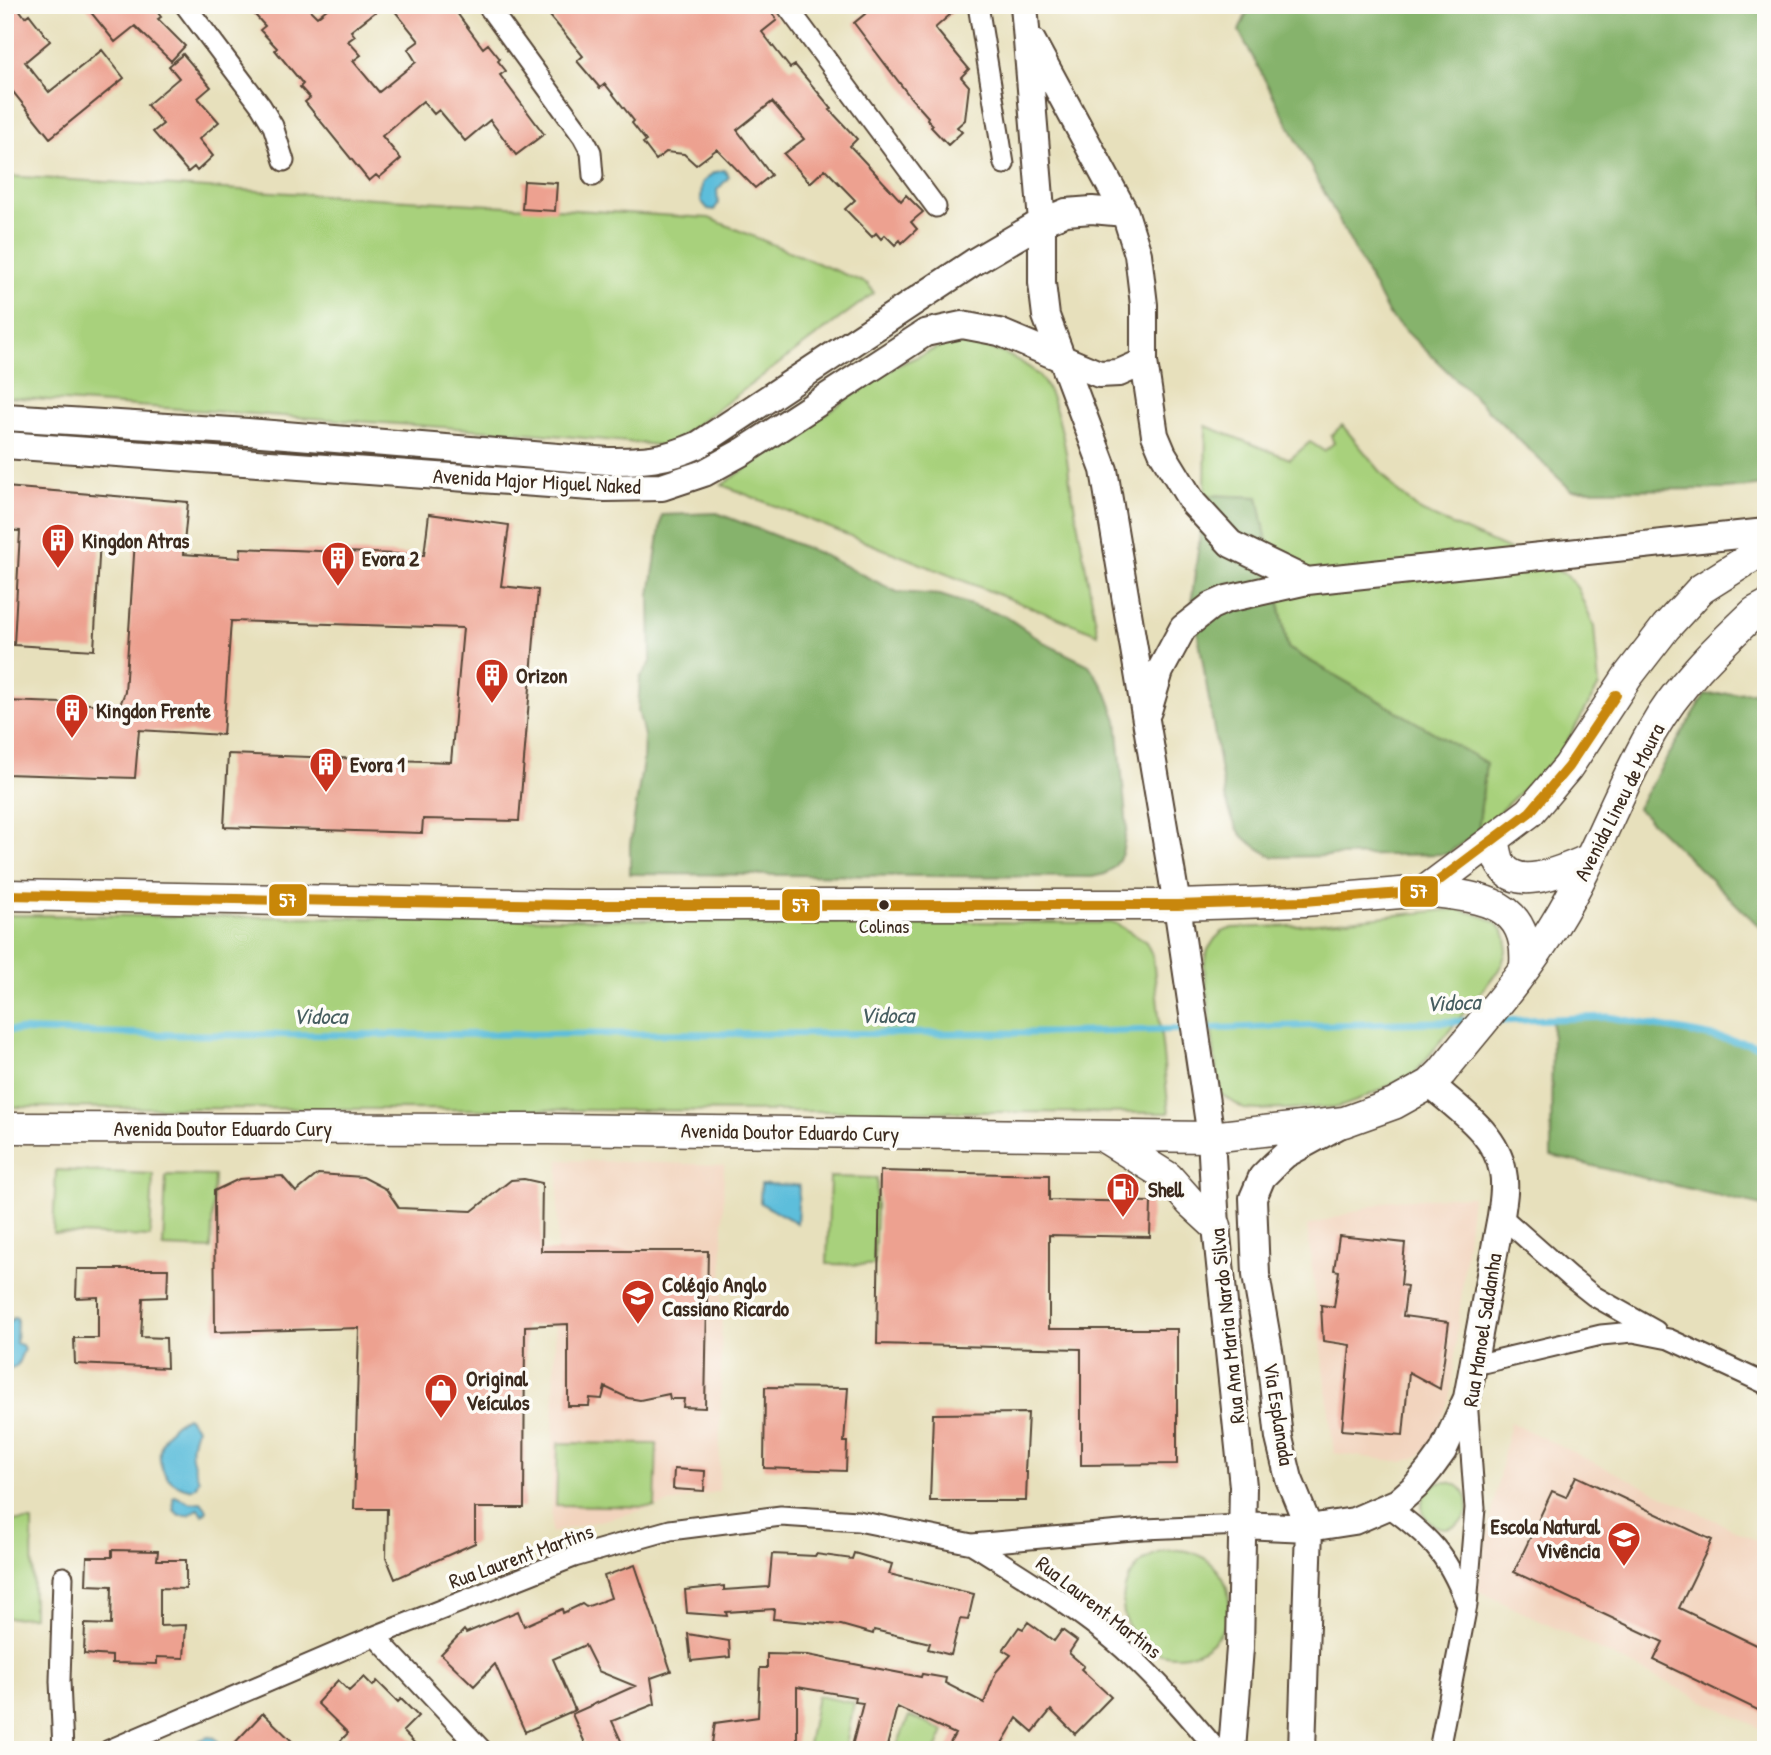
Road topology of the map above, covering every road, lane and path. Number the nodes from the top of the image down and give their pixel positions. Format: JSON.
{"nodes":[{"id":1,"x":185,"y":5,"type":"edge"},
{"id":2,"x":487,"y":5,"type":"edge"},
{"id":3,"x":786,"y":5,"type":"edge"},
{"id":4,"x":978,"y":5,"type":"edge"},
{"id":5,"x":1024,"y":5,"type":"edge"},
{"id":6,"x":1028,"y":33,"type":"junction"},
{"id":7,"x":284,"y":161,"type":"dead end"},
{"id":8,"x":1004,"y":164,"type":"dead end"},
{"id":9,"x":593,"y":176,"type":"dead end"},
{"id":10,"x":936,"y":208,"type":"dead end"},
{"id":11,"x":1125,"y":213,"type":"junction"},
{"id":12,"x":1042,"y":222,"type":"junction"},
{"id":13,"x":1061,"y":359,"type":"junction"},
{"id":14,"x":1144,"y":362,"type":"junction"},
{"id":15,"x":5,"y":417,"type":"edge"},
{"id":16,"x":5,"y":445,"type":"edge"},
{"id":17,"x":1766,"y":533,"type":"edge"},
{"id":18,"x":1766,"y":548,"type":"edge"},
{"id":19,"x":1307,"y":581,"type":"junction"},
{"id":20,"x":1766,"y":606,"type":"edge"},
{"id":21,"x":1146,"y":720,"type":"junction"},
{"id":22,"x":1494,"y":839,"type":"junction"},
{"id":23,"x":1590,"y":859,"type":"junction"},
{"id":24,"x":1426,"y":891,"type":"junction"},
{"id":25,"x":5,"y":895,"type":"edge"},
{"id":26,"x":1177,"y":905,"type":"junction"},
{"id":27,"x":1520,"y":973,"type":"junction"},
{"id":28,"x":1436,"y":1078,"type":"junction"},
{"id":29,"x":1344,"y":1122,"type":"junction"},
{"id":30,"x":5,"y":1128,"type":"edge"},
{"id":31,"x":1102,"y":1135,"type":"junction"},
{"id":32,"x":1211,"y":1137,"type":"junction"},
{"id":33,"x":1501,"y":1216,"type":"junction"},
{"id":34,"x":1216,"y":1226,"type":"junction"},
{"id":35,"x":1670,"y":1339,"type":"junction"},
{"id":36,"x":1475,"y":1365,"type":"junction"},
{"id":37,"x":1766,"y":1384,"type":"edge"},
{"id":38,"x":1467,"y":1398,"type":"junction"},
{"id":39,"x":1389,"y":1507,"type":"junction"},
{"id":40,"x":1243,"y":1525,"type":"junction"},
{"id":41,"x":1309,"y":1528,"type":"junction"},
{"id":42,"x":972,"y":1544,"type":"junction"},
{"id":43,"x":63,"y":1577,"type":"dead end"},
{"id":44,"x":1467,"y":1605,"type":"junction"},
{"id":45,"x":375,"y":1636,"type":"junction"},
{"id":46,"x":132,"y":1746,"type":"edge"},
{"id":47,"x":63,"y":1750,"type":"edge"},
{"id":48,"x":109,"y":1750,"type":"edge"},
{"id":49,"x":482,"y":1750,"type":"edge"},
{"id":50,"x":1217,"y":1750,"type":"edge"},
{"id":51,"x":1232,"y":1750,"type":"edge"},
{"id":52,"x":1302,"y":1750,"type":"edge"},
{"id":53,"x":1439,"y":1750,"type":"edge"}],
"edges":[{"from":1,"to":7,"type":"street"},
{"from":2,"to":9,"type":"street"},
{"from":3,"to":10,"type":"street"},
{"from":4,"to":8,"type":"street"},
{"from":5,"to":6,"type":"main road","name":"Rua Ana Maria Nardo Silva"},
{"from":6,"to":11,"type":"main road"},
{"from":6,"to":12,"type":"main road","name":"Rua Ana Maria Nardo Silva"},
{"from":11,"to":12,"type":"main road","name":"Avenida Major Miguel Naked"},
{"from":11,"to":14,"type":"main road"},
{"from":12,"to":13,"type":"main road","name":"Rua Ana Maria Nardo Silva"},
{"from":12,"to":15,"type":"main road","name":"Avenida Major Miguel Naked"},
{"from":13,"to":14,"type":"main road","name":"Avenida Major Miguel Naked"},
{"from":13,"to":16,"type":"main road","name":"Avenida Major Miguel Naked"},
{"from":13,"to":21,"type":"main road","name":"Rua Ana Maria Nardo Silva"},
{"from":14,"to":19,"type":"main road"},
{"from":17,"to":19,"type":"main road"},
{"from":18,"to":22,"type":"main road"},
{"from":19,"to":21,"type":"main road"},
{"from":20,"to":23,"type":"main road","name":"Avenida Lineu de Moura"},
{"from":21,"to":26,"type":"main road","name":"Rua Ana Maria Nardo Silva"},
{"from":22,"to":23,"type":"main road"},
{"from":22,"to":24,"type":"main road"},
{"from":23,"to":27,"type":"main road","name":"Avenida Lineu de Moura"},
{"from":24,"to":26,"type":"main road"},
{"from":24,"to":27,"type":"main road"},
{"from":25,"to":26,"type":"main road"},
{"from":26,"to":32,"type":"main road","name":"Rua Ana Maria Nardo Silva"},
{"from":27,"to":28,"type":"main road","name":"Avenida Doutor Eduardo Cury"},
{"from":28,"to":29,"type":"main road","name":"Avenida Doutor Eduardo Cury"},
{"from":28,"to":33,"type":"main road","name":"Rua Manoel Saldanha"},
{"from":29,"to":32,"type":"main road","name":"Avenida Doutor Eduardo Cury"},
{"from":29,"to":41,"type":"main road","name":"Via Esplanada"},
{"from":30,"to":31,"type":"main road","name":"Avenida Doutor Eduardo Cury"},
{"from":31,"to":32,"type":"main road","name":"Avenida Doutor Eduardo Cury"},
{"from":31,"to":34,"type":"main road"},
{"from":32,"to":34,"type":"main road","name":"Rua Ana Maria Nardo Silva"},
{"from":33,"to":35,"type":"street"},
{"from":33,"to":36,"type":"main road","name":"Rua Manoel Saldanha"},
{"from":34,"to":40,"type":"main road","name":"Rua Ana Maria Nardo Silva"},
{"from":35,"to":36,"type":"street"},
{"from":35,"to":37,"type":"street"},
{"from":36,"to":38,"type":"main road","name":"Rua Manoel Saldanha"},
{"from":38,"to":39,"type":"main road"},
{"from":38,"to":44,"type":"street","name":"Rua Manoel Saldanha"},
{"from":39,"to":41,"type":"main road"},
{"from":39,"to":44,"type":"street"},
{"from":40,"to":41,"type":"main road"},
{"from":40,"to":42,"type":"street","name":"Rua Laurent Martins"},
{"from":40,"to":51,"type":"main road","name":"Rua Ana Maria Nardo Silva"},
{"from":41,"to":52,"type":"main road","name":"Via Esplanada"},
{"from":42,"to":45,"type":"street","name":"Rua Laurent Martins"},
{"from":42,"to":50,"type":"street","name":"Rua Laurent Martins"},
{"from":43,"to":47,"type":"street"},
{"from":44,"to":53,"type":"street","name":"Rua Manoel Saldanha"},
{"from":45,"to":46,"type":"street","name":"Rua Laurent Martins"},
{"from":45,"to":49,"type":"street"},
{"from":46,"to":48,"type":"street","name":"Rua Laurent Martins"}]}
